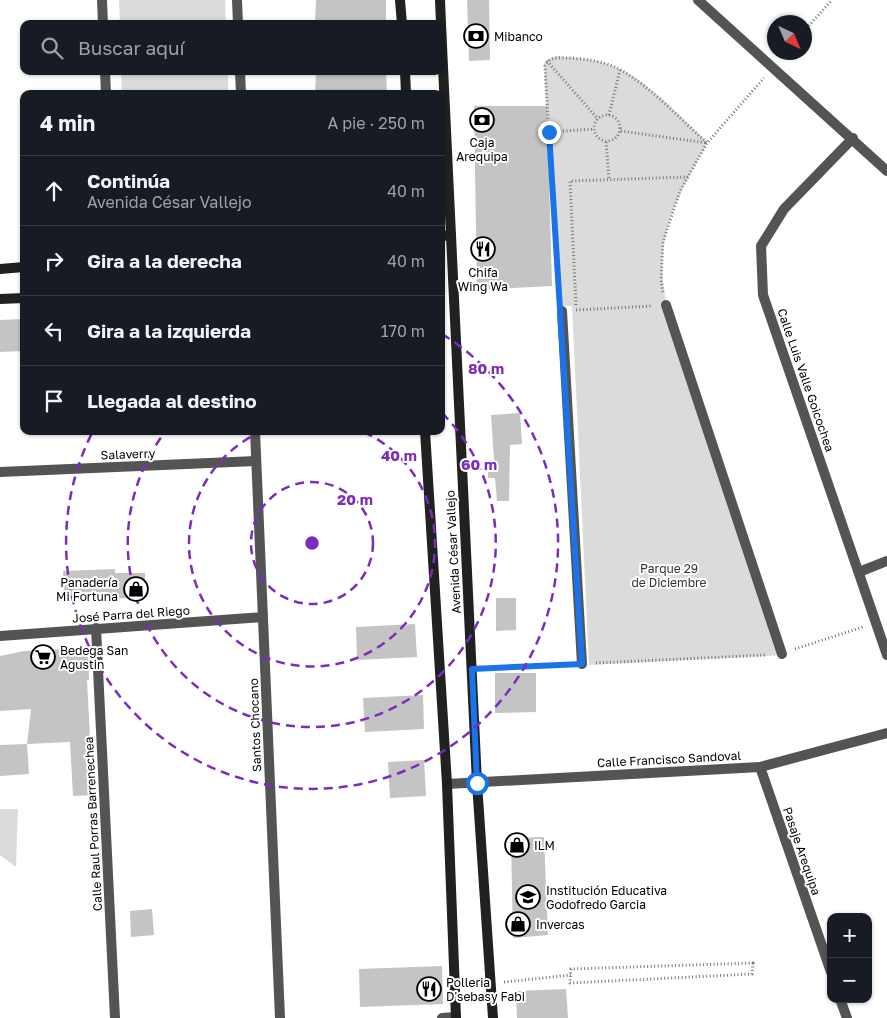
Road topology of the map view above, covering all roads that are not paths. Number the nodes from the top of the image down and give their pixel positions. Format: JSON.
{"nodes":[{"id":1,"x":102,"y":0,"type":"edge"},
{"id":2,"x":237,"y":0,"type":"edge"},
{"id":3,"x":400,"y":0,"type":"edge"},
{"id":4,"x":440,"y":0,"type":"edge"},
{"id":5,"x":698,"y":0,"type":"edge"},
{"id":6,"x":103,"y":20,"type":"edge"},
{"id":7,"x":238,"y":20,"type":"edge"},
{"id":8,"x":402,"y":20,"type":"edge"},
{"id":9,"x":441,"y":20,"type":"edge"},
{"id":10,"x":105,"y":75,"type":"edge"},
{"id":11,"x":240,"y":75,"type":"edge"},
{"id":12,"x":405,"y":75,"type":"edge"},
{"id":13,"x":442,"y":75,"type":"edge"},
{"id":14,"x":106,"y":90,"type":"edge"},
{"id":15,"x":241,"y":90,"type":"edge"},
{"id":16,"x":406,"y":90,"type":"edge"},
{"id":17,"x":443,"y":90,"type":"edge"},
{"id":18,"x":853,"y":138,"type":"junction"},
{"id":19,"x":887,"y":171,"type":"edge"},
{"id":20,"x":445,"y":193,"type":"edge"},
{"id":21,"x":446,"y":235,"type":"edge"},
{"id":22,"x":20,"y":267,"type":"edge"},
{"id":23,"x":0,"y":269,"type":"edge"},
{"id":24,"x":453,"y":270,"type":"junction"},
{"id":25,"x":445,"y":271,"type":"edge"},
{"id":26,"x":20,"y":298,"type":"edge"},
{"id":27,"x":0,"y":299,"type":"edge"},
{"id":28,"x":666,"y":305,"type":"road end"},
{"id":29,"x":562,"y":311,"type":"road end"},
{"id":30,"x":255,"y":435,"type":"edge"},
{"id":31,"x":425,"y":435,"type":"edge"},
{"id":32,"x":256,"y":461,"type":"junction"},
{"id":33,"x":0,"y":472,"type":"edge"},
{"id":34,"x":887,"y":561,"type":"edge"},
{"id":35,"x":859,"y":572,"type":"junction"},
{"id":36,"x":263,"y":617,"type":"junction"},
{"id":37,"x":96,"y":628,"type":"junction"},
{"id":38,"x":0,"y":636,"type":"edge"},
{"id":39,"x":782,"y":654,"type":"road end"},
{"id":40,"x":887,"y":655,"type":"edge"},
{"id":41,"x":582,"y":664,"type":"road end"},
{"id":42,"x":887,"y":733,"type":"edge"},
{"id":43,"x":760,"y":767,"type":"junction"},
{"id":44,"x":477,"y":783,"type":"junction"},
{"id":45,"x":447,"y":784,"type":"junction"},
{"id":46,"x":827,"y":960,"type":"edge"},
{"id":47,"x":841,"y":1003,"type":"edge"},
{"id":48,"x":116,"y":1018,"type":"edge"},
{"id":49,"x":280,"y":1018,"type":"edge"},
{"id":50,"x":442,"y":1018,"type":"edge"},
{"id":51,"x":456,"y":1018,"type":"edge"},
{"id":52,"x":493,"y":1018,"type":"edge"},
{"id":53,"x":847,"y":1018,"type":"edge"}],
"edges":[{"from":1,"to":6,"type":"street"},
{"from":2,"to":7,"type":"street"},
{"from":3,"to":8,"type":"main road"},
{"from":4,"to":9,"type":"main road","name":"Avenida César Vallejo"},
{"from":5,"to":18,"type":"street"},
{"from":10,"to":14,"type":"street"},
{"from":11,"to":15,"type":"street"},
{"from":12,"to":16,"type":"main road"},
{"from":13,"to":17,"type":"main road","name":"Avenida César Vallejo"},
{"from":18,"to":19,"type":"street"},
{"from":18,"to":35,"type":"street","name":"Calle Luis Valle Goicochea"},
{"from":20,"to":21,"type":"main road","name":"Avenida César Vallejo"},
{"from":21,"to":24,"type":"main road","name":"Avenida César Vallejo"},
{"from":22,"to":23,"type":"main road"},
{"from":24,"to":25,"type":"main road"},
{"from":24,"to":44,"type":"main road","name":"Avenida César Vallejo"},
{"from":26,"to":27,"type":"main road"},
{"from":28,"to":39,"type":"street"},
{"from":29,"to":41,"type":"street"},
{"from":30,"to":32,"type":"street","name":"Santos Chocano"},
{"from":31,"to":45,"type":"main road","name":"Avenida César Vallejo"},
{"from":32,"to":33,"type":"street","name":"Salaverry"},
{"from":32,"to":36,"type":"street","name":"Santos Chocano"},
{"from":34,"to":35,"type":"street"},
{"from":35,"to":40,"type":"street","name":"Calle Luis Valle Goicochea"},
{"from":36,"to":37,"type":"street","name":"José Parra del Riego"},
{"from":36,"to":49,"type":"street","name":"Santos Chocano"},
{"from":37,"to":38,"type":"street","name":"José Parra del Riego"},
{"from":37,"to":48,"type":"street","name":"Calle Raul Porras Barrenechea"},
{"from":42,"to":43,"type":"street","name":"Calle Francisco Sandoval"},
{"from":43,"to":44,"type":"street","name":"Calle Francisco Sandoval"},
{"from":43,"to":46,"type":"street","name":"Pasaje Arequipa"},
{"from":44,"to":45,"type":"street","name":"Calle Francisco Sandoval"},
{"from":44,"to":52,"type":"main road","name":"Avenida César Vallejo"},
{"from":45,"to":51,"type":"main road","name":"Avenida César Vallejo"},
{"from":47,"to":53,"type":"street"},
{"from":50,"to":51,"type":"street"}]}
